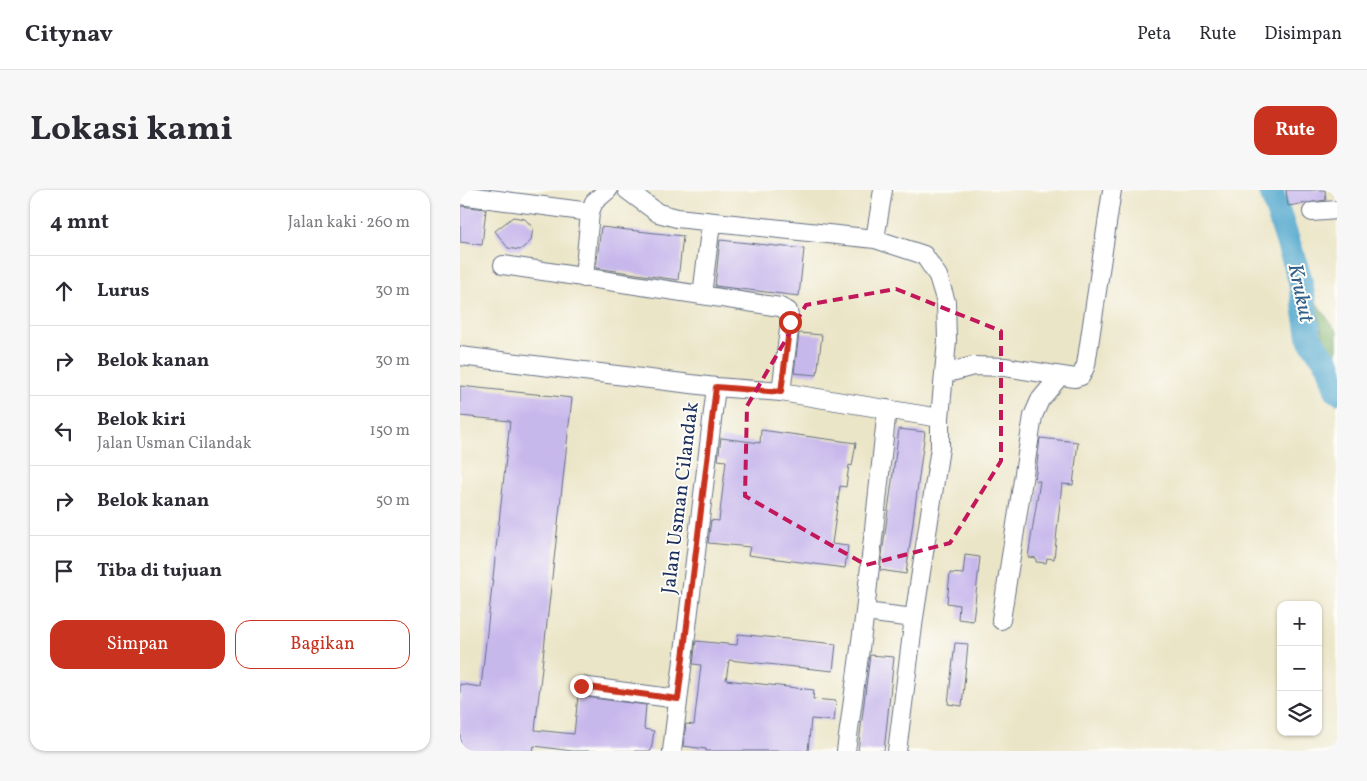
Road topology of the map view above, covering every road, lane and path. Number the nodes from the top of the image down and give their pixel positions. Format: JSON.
{"nodes":[{"id":1,"x":608,"y":190,"type":"edge"},
{"id":2,"x":627,"y":190,"type":"edge"},
{"id":3,"x":883,"y":190,"type":"edge"},
{"id":4,"x":1112,"y":190,"type":"edge"},
{"id":5,"x":460,"y":196,"type":"edge"},
{"id":6,"x":1337,"y":210,"type":"edge"},
{"id":7,"x":590,"y":212,"type":"junction"},
{"id":8,"x":1312,"y":212,"type":"dead end"},
{"id":9,"x":711,"y":223,"type":"junction"},
{"id":10,"x":875,"y":239,"type":"junction"},
{"id":11,"x":503,"y":266,"type":"dead end"},
{"id":12,"x":584,"y":278,"type":"junction"},
{"id":13,"x":702,"y":295,"type":"junction"},
{"id":14,"x":460,"y":356,"type":"edge"},
{"id":15,"x":944,"y":374,"type":"junction"},
{"id":16,"x":1060,"y":376,"type":"junction"},
{"id":17,"x":716,"y":387,"type":"junction"},
{"id":18,"x":781,"y":392,"type":"junction"},
{"id":19,"x":888,"y":410,"type":"junction"},
{"id":20,"x":940,"y":418,"type":"junction"},
{"id":21,"x":865,"y":612,"type":"junction"},
{"id":22,"x":914,"y":618,"type":"junction"},
{"id":23,"x":1001,"y":620,"type":"dead end"},
{"id":24,"x":581,"y":686,"type":"dead end"},
{"id":25,"x":678,"y":699,"type":"junction"},
{"id":26,"x":672,"y":751,"type":"edge"},
{"id":27,"x":846,"y":751,"type":"edge"},
{"id":28,"x":897,"y":751,"type":"edge"}],
"edges":[{"from":1,"to":7,"type":"street"},
{"from":2,"to":9,"type":"street"},
{"from":3,"to":10,"type":"street"},
{"from":4,"to":16,"type":"street"},
{"from":5,"to":7,"type":"street"},
{"from":6,"to":8,"type":"street"},
{"from":7,"to":12,"type":"street"},
{"from":9,"to":10,"type":"street"},
{"from":9,"to":13,"type":"street"},
{"from":10,"to":15,"type":"street"},
{"from":11,"to":12,"type":"street"},
{"from":12,"to":13,"type":"street"},
{"from":13,"to":18,"type":"street"},
{"from":14,"to":17,"type":"street","name":"Jalan Usman Cilandak"},
{"from":15,"to":16,"type":"street"},
{"from":15,"to":20,"type":"street"},
{"from":16,"to":23,"type":"street"},
{"from":17,"to":18,"type":"street"},
{"from":17,"to":25,"type":"street","name":"Jalan Usman Cilandak"},
{"from":18,"to":19,"type":"street"},
{"from":19,"to":20,"type":"street"},
{"from":19,"to":21,"type":"street"},
{"from":20,"to":22,"type":"street"},
{"from":21,"to":22,"type":"street"},
{"from":21,"to":27,"type":"street"},
{"from":22,"to":28,"type":"street"},
{"from":24,"to":25,"type":"street"},
{"from":25,"to":26,"type":"street","name":"Jalan Usman Cilandak"}]}
